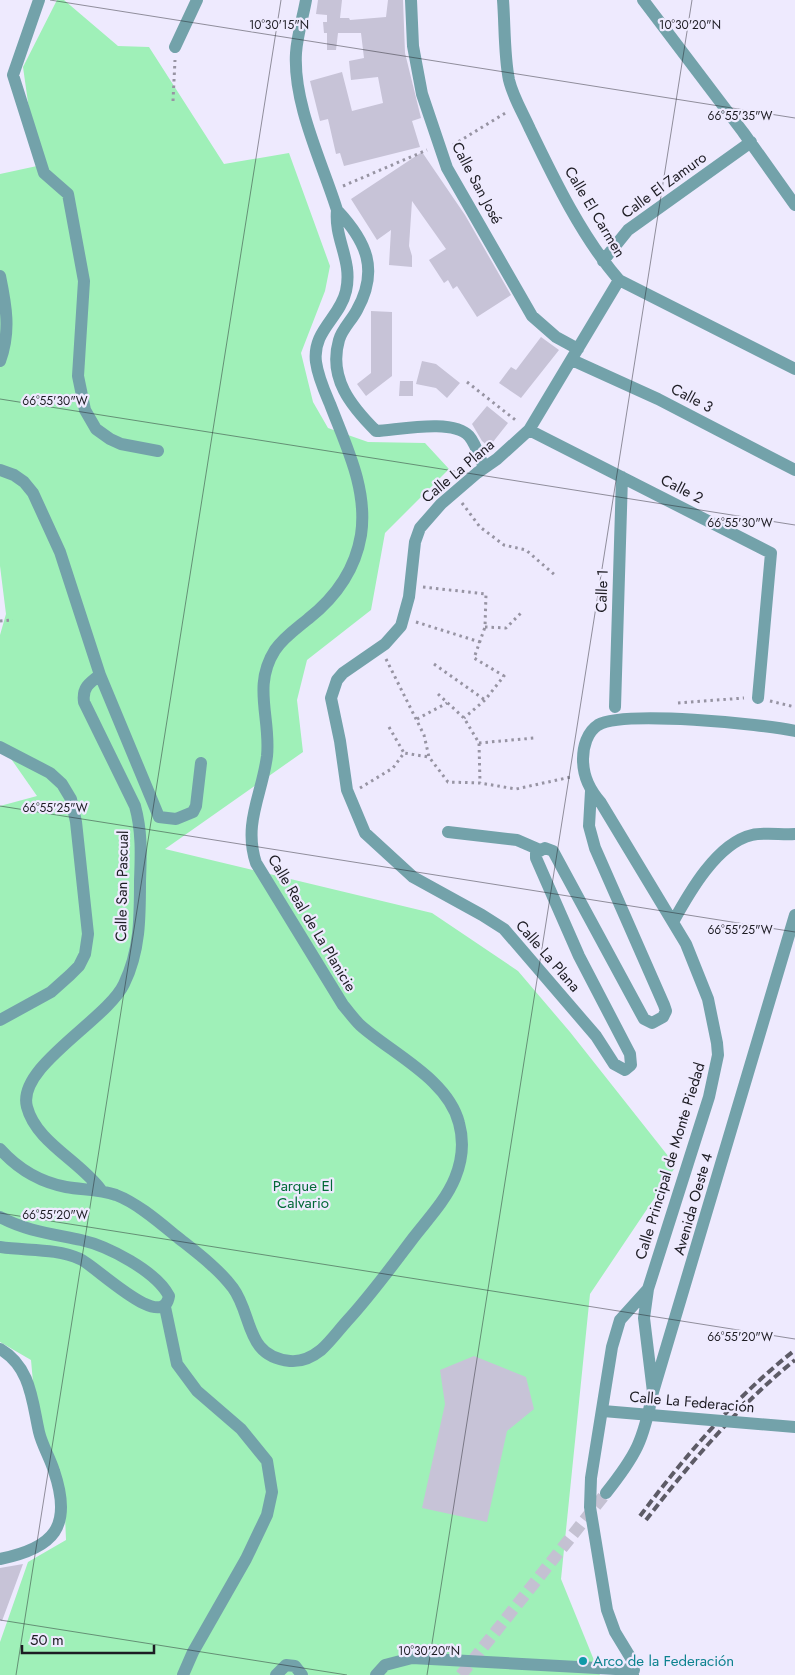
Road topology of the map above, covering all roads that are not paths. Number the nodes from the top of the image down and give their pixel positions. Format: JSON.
{"nodes":[{"id":1,"x":39,"y":0,"type":"edge"},
{"id":2,"x":197,"y":0,"type":"edge"},
{"id":3,"x":306,"y":0,"type":"edge"},
{"id":4,"x":410,"y":0,"type":"edge"},
{"id":5,"x":503,"y":0,"type":"edge"},
{"id":6,"x":644,"y":0,"type":"edge"},
{"id":7,"x":175,"y":47,"type":"road end"},
{"id":8,"x":751,"y":142,"type":"junction"},
{"id":9,"x":795,"y":205,"type":"edge"},
{"id":10,"x":337,"y":210,"type":"junction"},
{"id":11,"x":603,"y":261,"type":"junction"},
{"id":12,"x":0,"y":276,"type":"edge"},
{"id":13,"x":619,"y":280,"type":"junction"},
{"id":14,"x":575,"y":355,"type":"junction"},
{"id":15,"x":0,"y":361,"type":"edge"},
{"id":16,"x":795,"y":369,"type":"edge"},
{"id":17,"x":529,"y":430,"type":"junction"},
{"id":18,"x":158,"y":451,"type":"dead end"},
{"id":19,"x":484,"y":468,"type":"junction"},
{"id":20,"x":0,"y":470,"type":"edge"},
{"id":21,"x":795,"y":470,"type":"edge"},
{"id":22,"x":622,"y":477,"type":"junction"},
{"id":23,"x":100,"y":676,"type":"junction"},
{"id":24,"x":758,"y":698,"type":"road end"},
{"id":25,"x":615,"y":706,"type":"dead end"},
{"id":26,"x":795,"y":732,"type":"edge"},
{"id":27,"x":0,"y":747,"type":"edge"},
{"id":28,"x":201,"y":763,"type":"dead end"},
{"id":29,"x":591,"y":791,"type":"junction"},
{"id":30,"x":448,"y":832,"type":"dead end"},
{"id":31,"x":795,"y":834,"type":"edge"},
{"id":32,"x":540,"y":850,"type":"junction"},
{"id":33,"x":795,"y":915,"type":"edge"},
{"id":34,"x":673,"y":922,"type":"junction"},
{"id":35,"x":0,"y":1020,"type":"edge"},
{"id":36,"x":0,"y":1149,"type":"edge"},
{"id":37,"x":101,"y":1190,"type":"junction"},
{"id":38,"x":0,"y":1217,"type":"edge"},
{"id":39,"x":0,"y":1247,"type":"edge"},
{"id":40,"x":648,"y":1289,"type":"junction"},
{"id":41,"x":164,"y":1307,"type":"junction"},
{"id":42,"x":0,"y":1349,"type":"edge"},
{"id":43,"x":654,"y":1392,"type":"junction"},
{"id":44,"x":602,"y":1410,"type":"junction"},
{"id":45,"x":795,"y":1428,"type":"edge"},
{"id":46,"x":606,"y":1493,"type":"tunnel mouth"},
{"id":47,"x":0,"y":1559,"type":"edge"},
{"id":48,"x":633,"y":1673,"type":"edge"},
{"id":49,"x":183,"y":1675,"type":"edge"},
{"id":50,"x":276,"y":1675,"type":"edge"},
{"id":51,"x":302,"y":1675,"type":"edge"},
{"id":52,"x":376,"y":1675,"type":"edge"}],
"edges":[{"from":1,"to":18,"type":"street"},
{"from":2,"to":7,"type":"street"},
{"from":3,"to":10,"type":"street","name":"Calle Real de La Planicie"},
{"from":4,"to":14,"type":"street","name":"Calle San José"},
{"from":5,"to":11,"type":"street","name":"Calle El Carmen"},
{"from":6,"to":8,"type":"street"},
{"from":8,"to":9,"type":"street"},
{"from":8,"to":11,"type":"street","name":"Calle El Zamuro"},
{"from":10,"to":19,"type":"street","name":"Calle Real de La Planicie"},
{"from":10,"to":37,"type":"street","name":"Calle Real de La Planicie"},
{"from":11,"to":13,"type":"street","name":"Calle El Carmen"},
{"from":12,"to":15,"type":"street"},
{"from":13,"to":14,"type":"street","name":"Calle La Plana"},
{"from":13,"to":16,"type":"street","name":"Calle El Carmen"},
{"from":14,"to":17,"type":"street","name":"Calle La Plana"},
{"from":14,"to":21,"type":"street","name":"Calle 3"},
{"from":17,"to":19,"type":"street","name":"Calle La Plana"},
{"from":17,"to":22,"type":"street","name":"Calle 2"},
{"from":19,"to":32,"type":"street","name":"Calle La Plana"},
{"from":20,"to":23,"type":"street"},
{"from":22,"to":24,"type":"street","name":"Calle 2"},
{"from":22,"to":25,"type":"street","name":"Calle 1"},
{"from":23,"to":28,"type":"street"},
{"from":23,"to":37,"type":"street","name":"Calle San Pascual"},
{"from":26,"to":29,"type":"street","name":"Calle Principal de Monte Piedad"},
{"from":27,"to":35,"type":"street"},
{"from":29,"to":32,"type":"street"},
{"from":29,"to":34,"type":"street","name":"Calle Principal de Monte Piedad"},
{"from":30,"to":32,"type":"street"},
{"from":31,"to":34,"type":"street"},
{"from":33,"to":43,"type":"street","name":"Avenida Oeste 4"},
{"from":34,"to":40,"type":"street","name":"Calle Principal de Monte Piedad"},
{"from":36,"to":37,"type":"street","name":"Calle Real de La Planicie"},
{"from":38,"to":41,"type":"street"},
{"from":39,"to":41,"type":"street"},
{"from":40,"to":43,"type":"street","name":"Calle Principal de Monte Piedad"},
{"from":40,"to":44,"type":"street"},
{"from":41,"to":49,"type":"street"},
{"from":42,"to":47,"type":"street"},
{"from":43,"to":46,"type":"street","name":"Avenida Oeste 4"},
{"from":44,"to":45,"type":"street","name":"Calle La Federación","bridge":true},
{"from":44,"to":48,"type":"street"},
{"from":48,"to":52,"type":"street"},
{"from":50,"to":51,"type":"street"}]}
